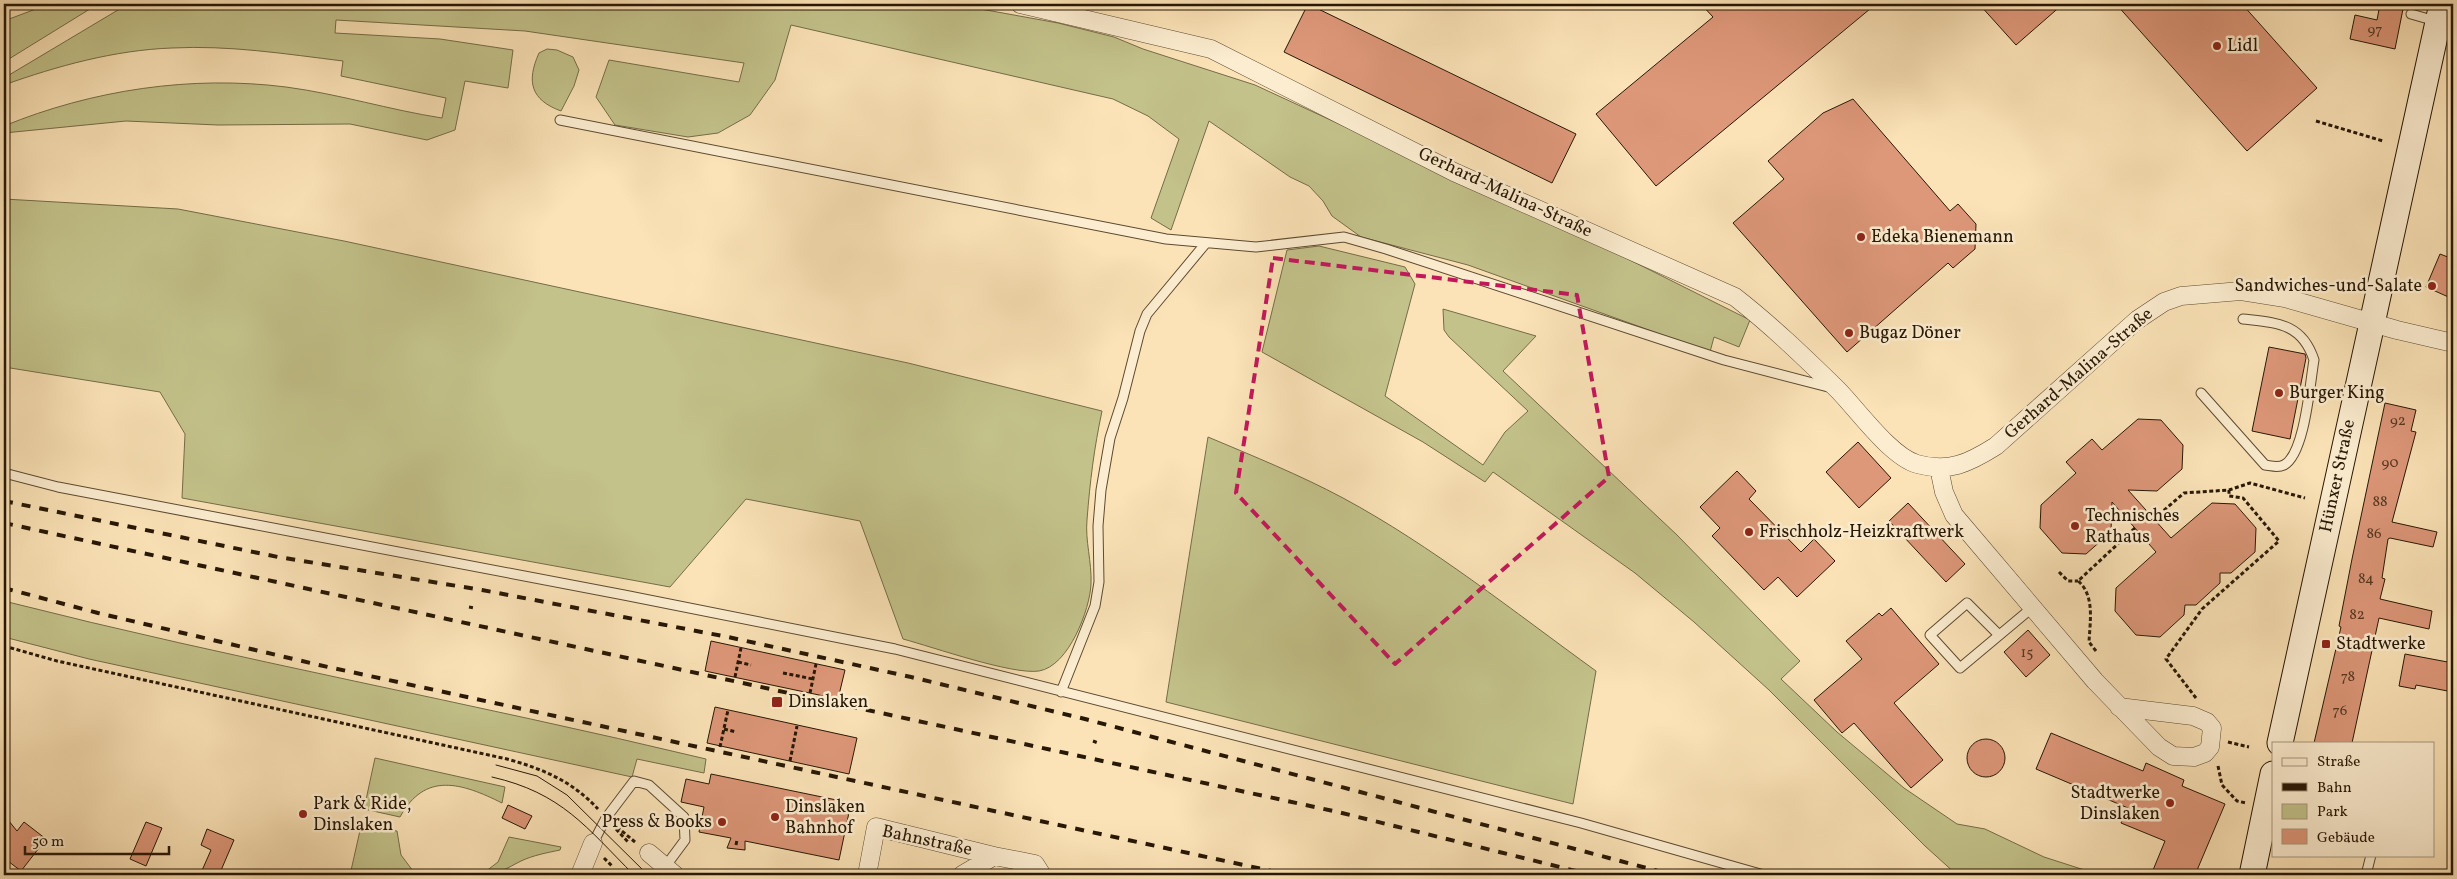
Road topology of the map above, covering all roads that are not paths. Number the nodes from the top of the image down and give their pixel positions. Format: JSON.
{"nodes":[{"id":1,"x":1020,"y":4,"type":"edge"},
{"id":2,"x":2410,"y":14,"type":"dead end"},
{"id":3,"x":2444,"y":17,"type":"edge"},
{"id":4,"x":560,"y":120,"type":"dead end"},
{"id":5,"x":1206,"y":242,"type":"junction"},
{"id":6,"x":2243,"y":319,"type":"dead end"},
{"id":7,"x":2371,"y":321,"type":"junction"},
{"id":8,"x":2453,"y":343,"type":"edge"},
{"id":9,"x":1838,"y":390,"type":"junction"},
{"id":10,"x":2201,"y":393,"type":"dead end"},
{"id":11,"x":1939,"y":468,"type":"junction"},
{"id":12,"x":4,"y":473,"type":"edge"},
{"id":13,"x":2033,"y":607,"type":"junction"},
{"id":14,"x":1999,"y":636,"type":"junction"},
{"id":15,"x":1061,"y":692,"type":"junction"},
{"id":16,"x":2119,"y":707,"type":"junction"},
{"id":17,"x":2280,"y":742,"type":"edge"},
{"id":18,"x":2272,"y":779,"type":"edge"},
{"id":19,"x":593,"y":842,"type":"joint"},
{"id":20,"x":649,"y":853,"type":"road end"},
{"id":21,"x":994,"y":856,"type":"junction"},
{"id":22,"x":2371,"y":856,"type":"edge"},
{"id":23,"x":670,"y":871,"type":"edge"},
{"id":24,"x":580,"y":875,"type":"edge"},
{"id":25,"x":867,"y":875,"type":"edge"},
{"id":26,"x":962,"y":875,"type":"edge"},
{"id":27,"x":1042,"y":875,"type":"edge"},
{"id":28,"x":1764,"y":875,"type":"edge"},
{"id":29,"x":2252,"y":875,"type":"edge"},
{"id":30,"x":2366,"y":875,"type":"edge"}],
"edges":[{"from":1,"to":9,"type":"street","name":"Gerhard-Malina-Straße"},
{"from":2,"to":3,"type":"lane"},
{"from":3,"to":7,"type":"main road","name":"Hünxer Straße"},
{"from":4,"to":5,"type":"lane"},
{"from":5,"to":9,"type":"lane"},
{"from":5,"to":15,"type":"lane"},
{"from":6,"to":10,"type":"lane"},
{"from":7,"to":8,"type":"street","name":"Gerhard-Malina-Straße"},
{"from":7,"to":11,"type":"street","name":"Gerhard-Malina-Straße"},
{"from":7,"to":17,"type":"main road","name":"Hünxer Straße"},
{"from":9,"to":11,"type":"street","name":"Gerhard-Malina-Straße"},
{"from":11,"to":13,"type":"street"},
{"from":12,"to":15,"type":"lane"},
{"from":13,"to":14,"type":"lane"},
{"from":13,"to":16,"type":"street"},
{"from":14,"to":14,"type":"lane"},
{"from":15,"to":28,"type":"lane"},
{"from":16,"to":16,"type":"street"},
{"from":18,"to":29,"type":"main road"},
{"from":19,"to":23,"type":"lane"},
{"from":19,"to":24,"type":"street"},
{"from":20,"to":23,"type":"street"},
{"from":21,"to":25,"type":"street","name":"Bahnstraße"},
{"from":21,"to":26,"type":"street","name":"Bahnstraße"},
{"from":21,"to":27,"type":"street","name":"Bahnstraße"},
{"from":22,"to":30,"type":"lane"}]}
